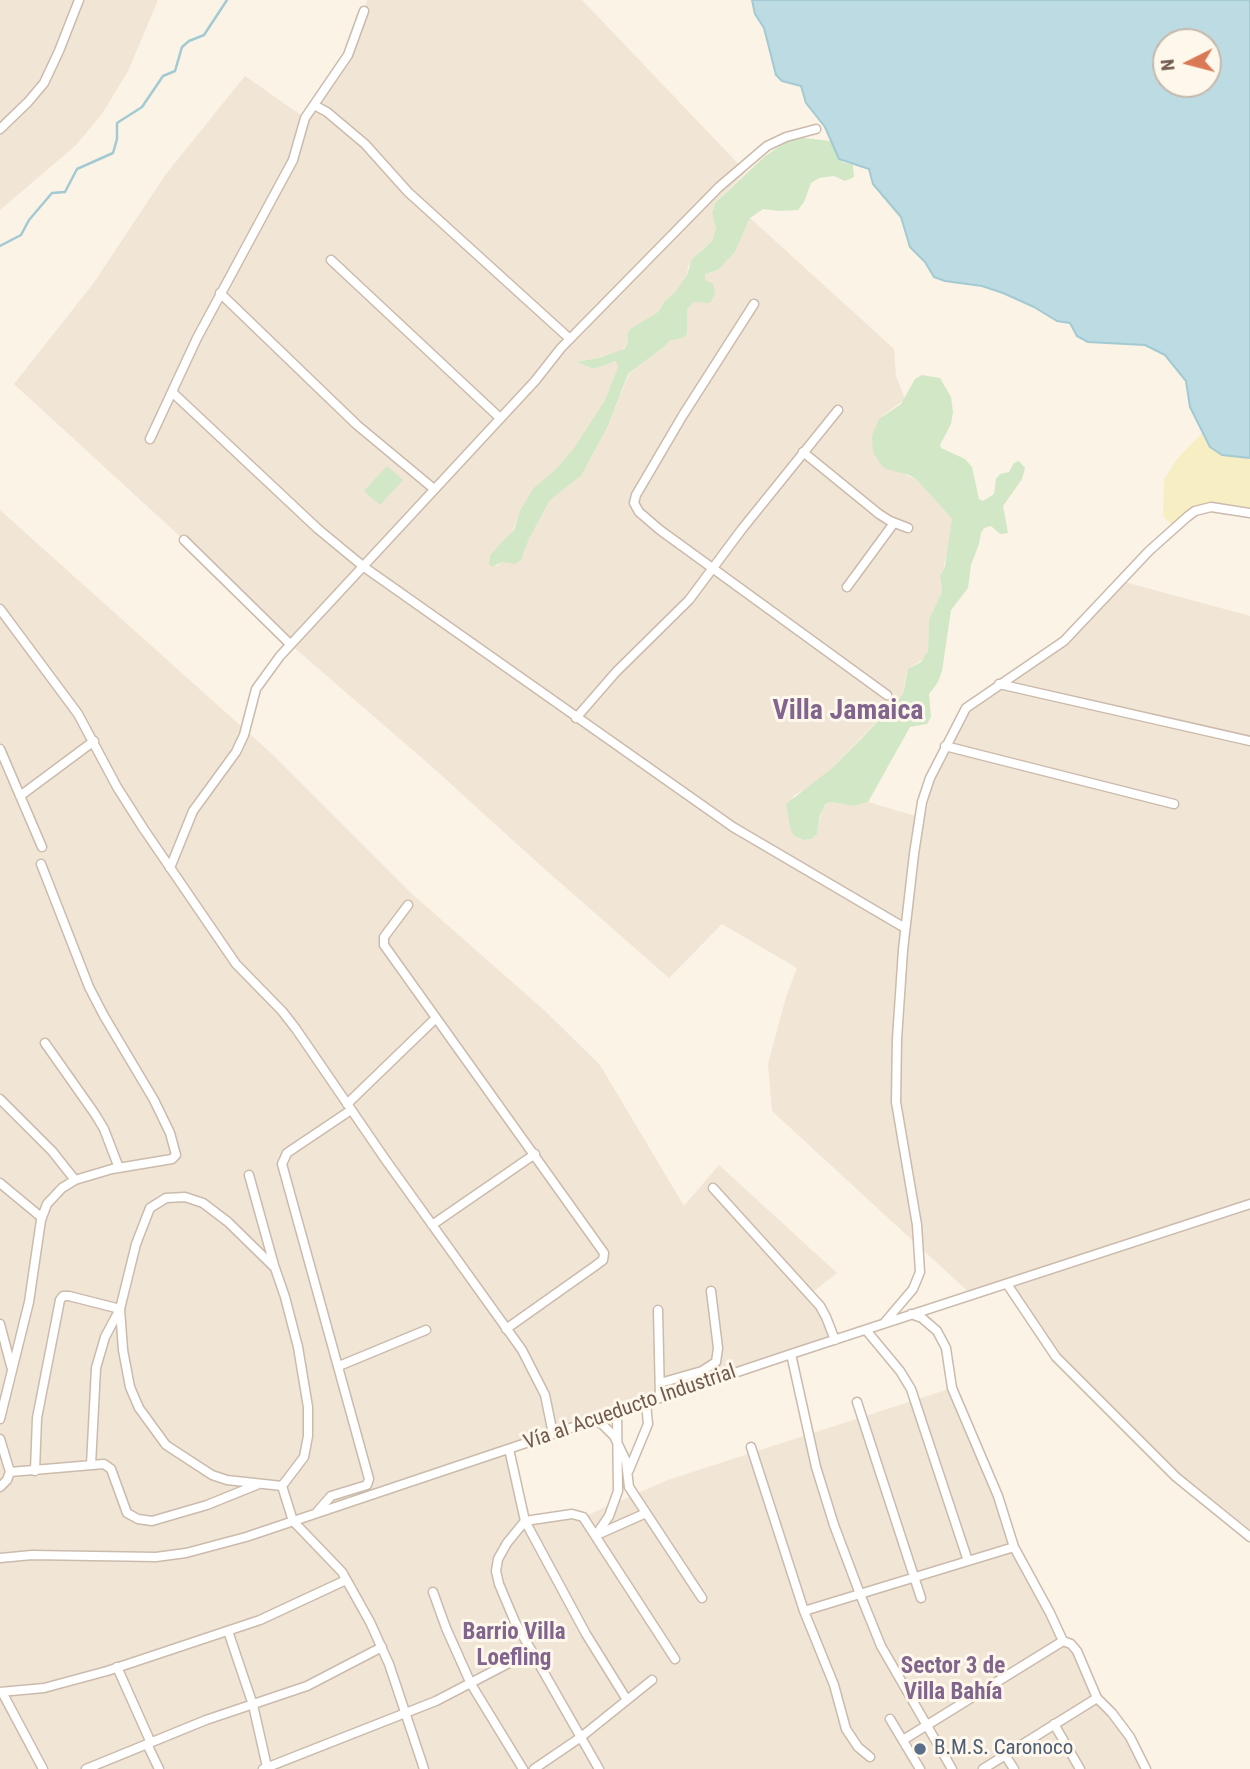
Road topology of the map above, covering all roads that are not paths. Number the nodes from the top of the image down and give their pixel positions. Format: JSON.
{"nodes":[{"id":1,"x":79,"y":0,"type":"edge"},
{"id":2,"x":364,"y":11,"type":"dead end"},
{"id":3,"x":314,"y":105,"type":"junction"},
{"id":4,"x":0,"y":129,"type":"edge"},
{"id":5,"x":816,"y":129,"type":"dead end"},
{"id":6,"x":331,"y":260,"type":"dead end"},
{"id":7,"x":220,"y":293,"type":"junction"},
{"id":8,"x":754,"y":304,"type":"dead end"},
{"id":9,"x":570,"y":339,"type":"junction"},
{"id":10,"x":172,"y":392,"type":"junction"},
{"id":11,"x":838,"y":410,"type":"dead end"},
{"id":12,"x":500,"y":418,"type":"junction"},
{"id":13,"x":150,"y":439,"type":"dead end"},
{"id":14,"x":803,"y":452,"type":"junction"},
{"id":15,"x":434,"y":489,"type":"junction"},
{"id":16,"x":1250,"y":513,"type":"edge"},
{"id":17,"x":894,"y":523,"type":"junction"},
{"id":18,"x":908,"y":528,"type":"dead end"},
{"id":19,"x":184,"y":540,"type":"dead end"},
{"id":20,"x":364,"y":567,"type":"junction"},
{"id":21,"x":713,"y":568,"type":"junction"},
{"id":22,"x":847,"y":587,"type":"dead end"},
{"id":23,"x":0,"y":609,"type":"edge"},
{"id":24,"x":290,"y":644,"type":"junction"},
{"id":25,"x":999,"y":684,"type":"junction"},
{"id":26,"x":887,"y":695,"type":"dead end"},
{"id":27,"x":576,"y":718,"type":"junction"},
{"id":28,"x":94,"y":741,"type":"junction"},
{"id":29,"x":1250,"y":741,"type":"edge"},
{"id":30,"x":945,"y":746,"type":"junction"},
{"id":31,"x":0,"y":749,"type":"edge"},
{"id":32,"x":20,"y":796,"type":"junction"},
{"id":33,"x":1174,"y":804,"type":"dead end"},
{"id":34,"x":42,"y":847,"type":"dead end"},
{"id":35,"x":41,"y":864,"type":"dead end"},
{"id":36,"x":170,"y":868,"type":"junction"},
{"id":37,"x":408,"y":905,"type":"dead end"},
{"id":38,"x":905,"y":928,"type":"junction"},
{"id":39,"x":436,"y":1018,"type":"junction"},
{"id":40,"x":46,"y":1042,"type":"dead end"},
{"id":41,"x":0,"y":1099,"type":"edge"},
{"id":42,"x":349,"y":1107,"type":"junction"},
{"id":43,"x":534,"y":1154,"type":"junction"},
{"id":44,"x":118,"y":1168,"type":"junction"},
{"id":45,"x":249,"y":1175,"type":"dead end"},
{"id":46,"x":75,"y":1180,"type":"junction"},
{"id":47,"x":0,"y":1182,"type":"edge"},
{"id":48,"x":713,"y":1188,"type":"dead end"},
{"id":49,"x":1250,"y":1204,"type":"edge"},
{"id":50,"x":41,"y":1217,"type":"junction"},
{"id":51,"x":432,"y":1225,"type":"junction"},
{"id":52,"x":275,"y":1268,"type":"junction"},
{"id":53,"x":1007,"y":1284,"type":"junction"},
{"id":54,"x":711,"y":1291,"type":"dead end"},
{"id":55,"x":120,"y":1309,"type":"junction"},
{"id":56,"x":658,"y":1310,"type":"dead end"},
{"id":57,"x":911,"y":1314,"type":"junction"},
{"id":58,"x":0,"y":1324,"type":"edge"},
{"id":59,"x":883,"y":1324,"type":"junction"},
{"id":60,"x":506,"y":1329,"type":"junction"},
{"id":61,"x":426,"y":1330,"type":"dead end"},
{"id":62,"x":866,"y":1330,"type":"junction"},
{"id":63,"x":835,"y":1340,"type":"junction"},
{"id":64,"x":792,"y":1354,"type":"junction"},
{"id":65,"x":339,"y":1366,"type":"junction"},
{"id":66,"x":11,"y":1368,"type":"junction"},
{"id":67,"x":660,"y":1383,"type":"junction"},
{"id":68,"x":660,"y":1398,"type":"junction"},
{"id":69,"x":857,"y":1402,"type":"dead end"},
{"id":70,"x":646,"y":1403,"type":"junction"},
{"id":71,"x":617,"y":1413,"type":"junction"},
{"id":72,"x":0,"y":1419,"type":"edge"},
{"id":73,"x":594,"y":1420,"type":"junction"},
{"id":74,"x":553,"y":1434,"type":"junction"},
{"id":75,"x":0,"y":1439,"type":"edge"},
{"id":76,"x":618,"y":1446,"type":"junction"},
{"id":77,"x":751,"y":1447,"type":"dead end"},
{"id":78,"x":509,"y":1449,"type":"junction"},
{"id":79,"x":91,"y":1465,"type":"junction"},
{"id":80,"x":36,"y":1471,"type":"junction"},
{"id":81,"x":10,"y":1472,"type":"junction"},
{"id":82,"x":627,"y":1478,"type":"junction"},
{"id":83,"x":261,"y":1483,"type":"junction"},
{"id":84,"x":282,"y":1486,"type":"junction"},
{"id":85,"x":0,"y":1487,"type":"edge"},
{"id":86,"x":618,"y":1491,"type":"junction"},
{"id":87,"x":317,"y":1512,"type":"junction"},
{"id":88,"x":646,"y":1513,"type":"junction"},
{"id":89,"x":293,"y":1521,"type":"junction"},
{"id":90,"x":524,"y":1521,"type":"junction"},
{"id":91,"x":596,"y":1535,"type":"junction"},
{"id":92,"x":1250,"y":1537,"type":"edge"},
{"id":93,"x":1014,"y":1547,"type":"junction"},
{"id":94,"x":0,"y":1558,"type":"edge"},
{"id":95,"x":968,"y":1561,"type":"junction"},
{"id":96,"x":915,"y":1577,"type":"junction"},
{"id":97,"x":346,"y":1580,"type":"junction"},
{"id":98,"x":433,"y":1592,"type":"dead end"},
{"id":99,"x":860,"y":1594,"type":"junction"},
{"id":100,"x":702,"y":1598,"type":"dead end"},
{"id":101,"x":921,"y":1598,"type":"dead end"},
{"id":102,"x":804,"y":1612,"type":"junction"},
{"id":103,"x":228,"y":1631,"type":"junction"},
{"id":104,"x":1063,"y":1642,"type":"junction"},
{"id":105,"x":382,"y":1647,"type":"junction"},
{"id":106,"x":532,"y":1651,"type":"junction"},
{"id":107,"x":675,"y":1659,"type":"dead end"},
{"id":108,"x":117,"y":1667,"type":"junction"},
{"id":109,"x":652,"y":1680,"type":"dead end"},
{"id":110,"x":471,"y":1684,"type":"junction"},
{"id":111,"x":1,"y":1692,"type":"edge"},
{"id":112,"x":1097,"y":1699,"type":"junction"},
{"id":113,"x":627,"y":1700,"type":"junction"},
{"id":114,"x":253,"y":1705,"type":"junction"},
{"id":115,"x":406,"y":1714,"type":"junction"},
{"id":116,"x":890,"y":1719,"type":"dead end"},
{"id":117,"x":1054,"y":1724,"type":"junction"},
{"id":118,"x":926,"y":1725,"type":"junction"},
{"id":119,"x":581,"y":1737,"type":"junction"},
{"id":120,"x":903,"y":1740,"type":"junction"},
{"id":121,"x":149,"y":1743,"type":"junction"},
{"id":122,"x":1005,"y":1755,"type":"junction"},
{"id":123,"x":870,"y":1757,"type":"dead end"},
{"id":124,"x":280,"y":1766,"type":"edge"},
{"id":125,"x":265,"y":1768,"type":"edge"},
{"id":126,"x":43,"y":1769,"type":"edge"},
{"id":127,"x":86,"y":1769,"type":"edge"},
{"id":128,"x":159,"y":1769,"type":"edge"},
{"id":129,"x":424,"y":1769,"type":"edge"},
{"id":130,"x":523,"y":1769,"type":"edge"},
{"id":131,"x":534,"y":1769,"type":"edge"},
{"id":132,"x":599,"y":1769,"type":"edge"},
{"id":133,"x":920,"y":1769,"type":"edge"},
{"id":134,"x":952,"y":1769,"type":"edge"},
{"id":135,"x":983,"y":1769,"type":"edge"},
{"id":136,"x":1014,"y":1769,"type":"edge"},
{"id":137,"x":1080,"y":1769,"type":"edge"},
{"id":138,"x":1146,"y":1769,"type":"edge"}],
"edges":[{"from":1,"to":4,"type":"street"},
{"from":2,"to":3,"type":"street"},
{"from":3,"to":7,"type":"street"},
{"from":3,"to":9,"type":"street"},
{"from":5,"to":9,"type":"street"},
{"from":6,"to":12,"type":"street"},
{"from":7,"to":10,"type":"street"},
{"from":7,"to":15,"type":"street"},
{"from":8,"to":21,"type":"street"},
{"from":9,"to":12,"type":"street"},
{"from":10,"to":13,"type":"street"},
{"from":10,"to":20,"type":"street"},
{"from":11,"to":14,"type":"street"},
{"from":12,"to":15,"type":"street"},
{"from":14,"to":17,"type":"street"},
{"from":14,"to":21,"type":"street"},
{"from":15,"to":20,"type":"street"},
{"from":16,"to":25,"type":"street"},
{"from":17,"to":18,"type":"street"},
{"from":17,"to":22,"type":"street"},
{"from":19,"to":24,"type":"street"},
{"from":20,"to":24,"type":"street"},
{"from":20,"to":27,"type":"street"},
{"from":21,"to":26,"type":"street"},
{"from":21,"to":27,"type":"street"},
{"from":23,"to":28,"type":"street"},
{"from":24,"to":36,"type":"street"},
{"from":25,"to":29,"type":"street"},
{"from":25,"to":30,"type":"street"},
{"from":27,"to":38,"type":"street"},
{"from":28,"to":32,"type":"street"},
{"from":28,"to":36,"type":"street"},
{"from":30,"to":33,"type":"street"},
{"from":30,"to":38,"type":"street"},
{"from":31,"to":32,"type":"street"},
{"from":32,"to":34,"type":"street"},
{"from":35,"to":44,"type":"street"},
{"from":36,"to":42,"type":"street"},
{"from":37,"to":39,"type":"street"},
{"from":38,"to":59,"type":"street"},
{"from":39,"to":42,"type":"street"},
{"from":39,"to":43,"type":"street"},
{"from":40,"to":44,"type":"street"},
{"from":41,"to":46,"type":"street"},
{"from":42,"to":51,"type":"street"},
{"from":42,"to":65,"type":"street"},
{"from":43,"to":51,"type":"street"},
{"from":43,"to":60,"type":"street"},
{"from":44,"to":46,"type":"street"},
{"from":45,"to":52,"type":"street"},
{"from":46,"to":50,"type":"street"},
{"from":47,"to":50,"type":"street"},
{"from":48,"to":63,"type":"street"},
{"from":49,"to":53,"type":"street","name":"Vía al Acueducto Industrial"},
{"from":50,"to":66,"type":"street"},
{"from":51,"to":60,"type":"street"},
{"from":52,"to":55,"type":"street"},
{"from":52,"to":84,"type":"street"},
{"from":53,"to":57,"type":"street","name":"Vía al Acueducto Industrial"},
{"from":53,"to":92,"type":"street"},
{"from":54,"to":67,"type":"street"},
{"from":55,"to":79,"type":"street"},
{"from":55,"to":80,"type":"street"},
{"from":55,"to":83,"type":"street"},
{"from":56,"to":67,"type":"street"},
{"from":57,"to":59,"type":"street","name":"Vía al Acueducto Industrial"},
{"from":57,"to":93,"type":"street"},
{"from":58,"to":66,"type":"street"},
{"from":59,"to":62,"type":"street","name":"Vía al Acueducto Industrial"},
{"from":60,"to":74,"type":"street"},
{"from":61,"to":65,"type":"street"},
{"from":62,"to":63,"type":"street","name":"Vía al Acueducto Industrial"},
{"from":62,"to":95,"type":"street"},
{"from":63,"to":64,"type":"street","name":"Vía al Acueducto Industrial"},
{"from":64,"to":68,"type":"street","name":"Vía al Acueducto Industrial"},
{"from":64,"to":99,"type":"street"},
{"from":65,"to":87,"type":"street"},
{"from":66,"to":72,"type":"street"},
{"from":67,"to":68,"type":"street"},
{"from":68,"to":70,"type":"street","name":"Vía al Acueducto Industrial"},
{"from":69,"to":96,"type":"street"},
{"from":70,"to":71,"type":"street","name":"Vía al Acueducto Industrial"},
{"from":70,"to":82,"type":"street"},
{"from":71,"to":73,"type":"street","name":"Vía al Acueducto Industrial"},
{"from":71,"to":76,"type":"street"},
{"from":73,"to":74,"type":"street","name":"Vía al Acueducto Industrial"},
{"from":73,"to":76,"type":"street"},
{"from":74,"to":78,"type":"street","name":"Vía al Acueducto Industrial"},
{"from":75,"to":81,"type":"street"},
{"from":76,"to":82,"type":"street"},
{"from":76,"to":86,"type":"street"},
{"from":77,"to":102,"type":"street"},
{"from":78,"to":87,"type":"street","name":"Vía al Acueducto Industrial"},
{"from":78,"to":90,"type":"street"},
{"from":79,"to":80,"type":"street"},
{"from":79,"to":83,"type":"street"},
{"from":80,"to":81,"type":"street"},
{"from":81,"to":85,"type":"street"},
{"from":82,"to":86,"type":"street"},
{"from":82,"to":88,"type":"street"},
{"from":83,"to":84,"type":"street"},
{"from":84,"to":89,"type":"street"},
{"from":86,"to":91,"type":"street"},
{"from":87,"to":89,"type":"street","name":"Vía al Acueducto Industrial"},
{"from":88,"to":91,"type":"street"},
{"from":88,"to":100,"type":"street"},
{"from":89,"to":94,"type":"street","name":"Vía al Acueducto Industrial"},
{"from":89,"to":97,"type":"street"},
{"from":90,"to":91,"type":"street"},
{"from":90,"to":106,"type":"street"},
{"from":90,"to":113,"type":"street"},
{"from":91,"to":107,"type":"street"},
{"from":93,"to":95,"type":"street"},
{"from":93,"to":104,"type":"street"},
{"from":95,"to":96,"type":"street"},
{"from":96,"to":99,"type":"street"},
{"from":96,"to":101,"type":"street"},
{"from":97,"to":103,"type":"street"},
{"from":97,"to":105,"type":"street"},
{"from":98,"to":110,"type":"street"},
{"from":99,"to":102,"type":"street"},
{"from":99,"to":118,"type":"street"},
{"from":102,"to":123,"type":"street"},
{"from":103,"to":108,"type":"street"},
{"from":103,"to":114,"type":"street"},
{"from":104,"to":112,"type":"street"},
{"from":104,"to":118,"type":"street"},
{"from":105,"to":114,"type":"street"},
{"from":105,"to":115,"type":"street"},
{"from":106,"to":110,"type":"street"},
{"from":106,"to":119,"type":"street"},
{"from":108,"to":111,"type":"street"},
{"from":108,"to":121,"type":"street"},
{"from":109,"to":113,"type":"street"},
{"from":110,"to":115,"type":"street"},
{"from":110,"to":130,"type":"street"},
{"from":111,"to":126,"type":"street"},
{"from":112,"to":117,"type":"street"},
{"from":112,"to":138,"type":"street"},
{"from":113,"to":119,"type":"street"},
{"from":114,"to":121,"type":"street"},
{"from":114,"to":125,"type":"street"},
{"from":115,"to":124,"type":"street"},
{"from":115,"to":129,"type":"street"},
{"from":116,"to":120,"type":"street"},
{"from":117,"to":122,"type":"street"},
{"from":117,"to":137,"type":"street"},
{"from":118,"to":120,"type":"street"},
{"from":118,"to":134,"type":"street"},
{"from":119,"to":131,"type":"street"},
{"from":119,"to":132,"type":"street"},
{"from":120,"to":133,"type":"street"},
{"from":121,"to":127,"type":"street"},
{"from":121,"to":128,"type":"street"},
{"from":122,"to":135,"type":"street"},
{"from":122,"to":136,"type":"street"},
{"from":124,"to":125,"type":"street"}]}
